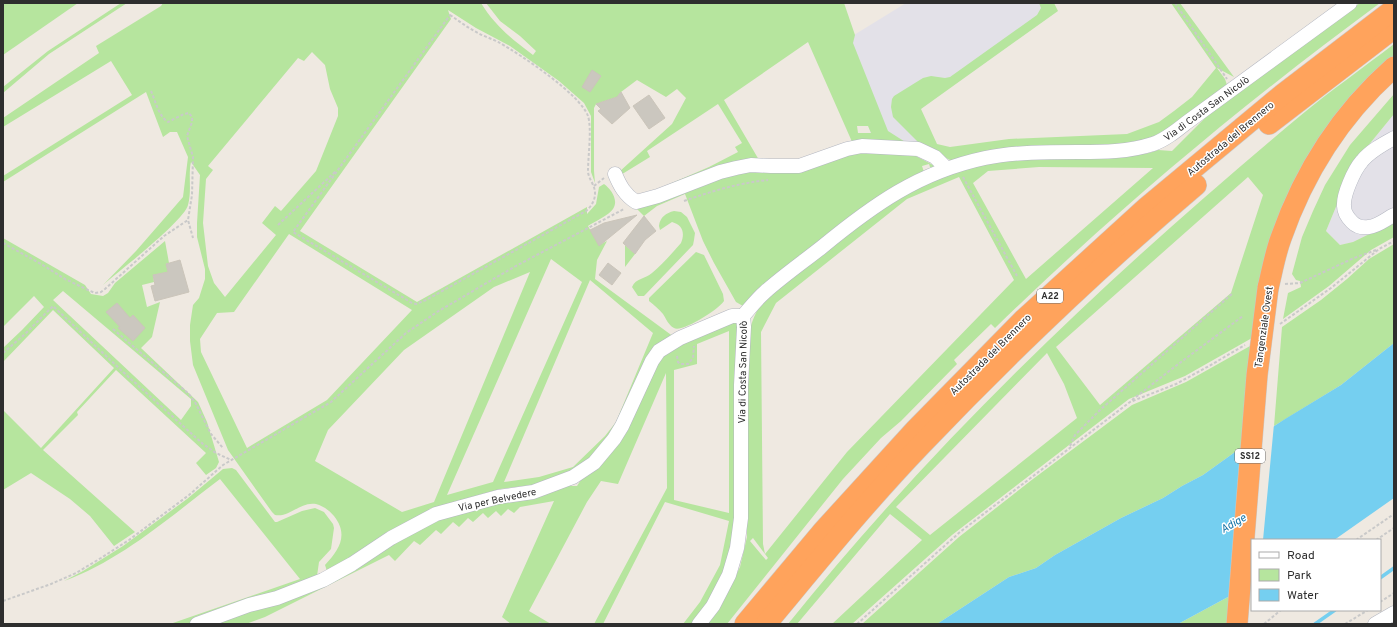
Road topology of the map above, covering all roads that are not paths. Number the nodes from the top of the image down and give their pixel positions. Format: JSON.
{"nodes":[{"id":1,"x":1350,"y":3,"type":"edge"},
{"id":2,"x":1394,"y":9,"type":"edge"},
{"id":3,"x":1394,"y":28,"type":"edge"},
{"id":4,"x":1394,"y":67,"type":"edge"},
{"id":5,"x":1394,"y":86,"type":"edge"},
{"id":6,"x":1394,"y":138,"type":"edge"},
{"id":7,"x":951,"y":167,"type":"junction"},
{"id":8,"x":610,"y":175,"type":"road end"},
{"id":9,"x":1394,"y":215,"type":"edge"},
{"id":10,"x":1277,"y":288,"type":"junction"},
{"id":11,"x":743,"y":316,"type":"junction"},
{"id":12,"x":1256,"y":539,"type":"edge"},
{"id":13,"x":1251,"y":610,"type":"edge"},
{"id":14,"x":1394,"y":613,"type":"edge"},
{"id":15,"x":197,"y":624,"type":"edge"},
{"id":16,"x":700,"y":624,"type":"edge"},
{"id":17,"x":745,"y":624,"type":"edge"},
{"id":18,"x":766,"y":624,"type":"edge"},
{"id":19,"x":1237,"y":624,"type":"edge"},
{"id":20,"x":1250,"y":624,"type":"edge"},
{"id":21,"x":1376,"y":624,"type":"edge"}],
"edges":[{"from":1,"to":7,"type":"street","name":"Via di Costa San Nicolò"},
{"from":2,"to":17,"type":"highway","name":"Autostrada del Brennero","number":"A22"},
{"from":3,"to":18,"type":"highway","name":"Autostrada del Brennero","number":"A22"},
{"from":4,"to":10,"type":"highway","name":"Tangenziale Ovest","number":"SS12"},
{"from":5,"to":10,"type":"highway","name":"Tangenziale Ovest","number":"SS12"},
{"from":6,"to":9,"type":"street"},
{"from":7,"to":8,"type":"street"},
{"from":7,"to":11,"type":"street","name":"Via di Costa San Nicolò"},
{"from":10,"to":12,"type":"highway","name":"Tangenziale Ovest","number":"SS12"},
{"from":10,"to":19,"type":"highway","name":"Tangenziale Ovest","number":"SS12","bridge":true},
{"from":11,"to":15,"type":"street","name":"Via per Belvedere"},
{"from":11,"to":16,"type":"street","name":"Via di Costa San Nicolò"},
{"from":13,"to":20,"type":"highway"},
{"from":14,"to":21,"type":"street"}]}
